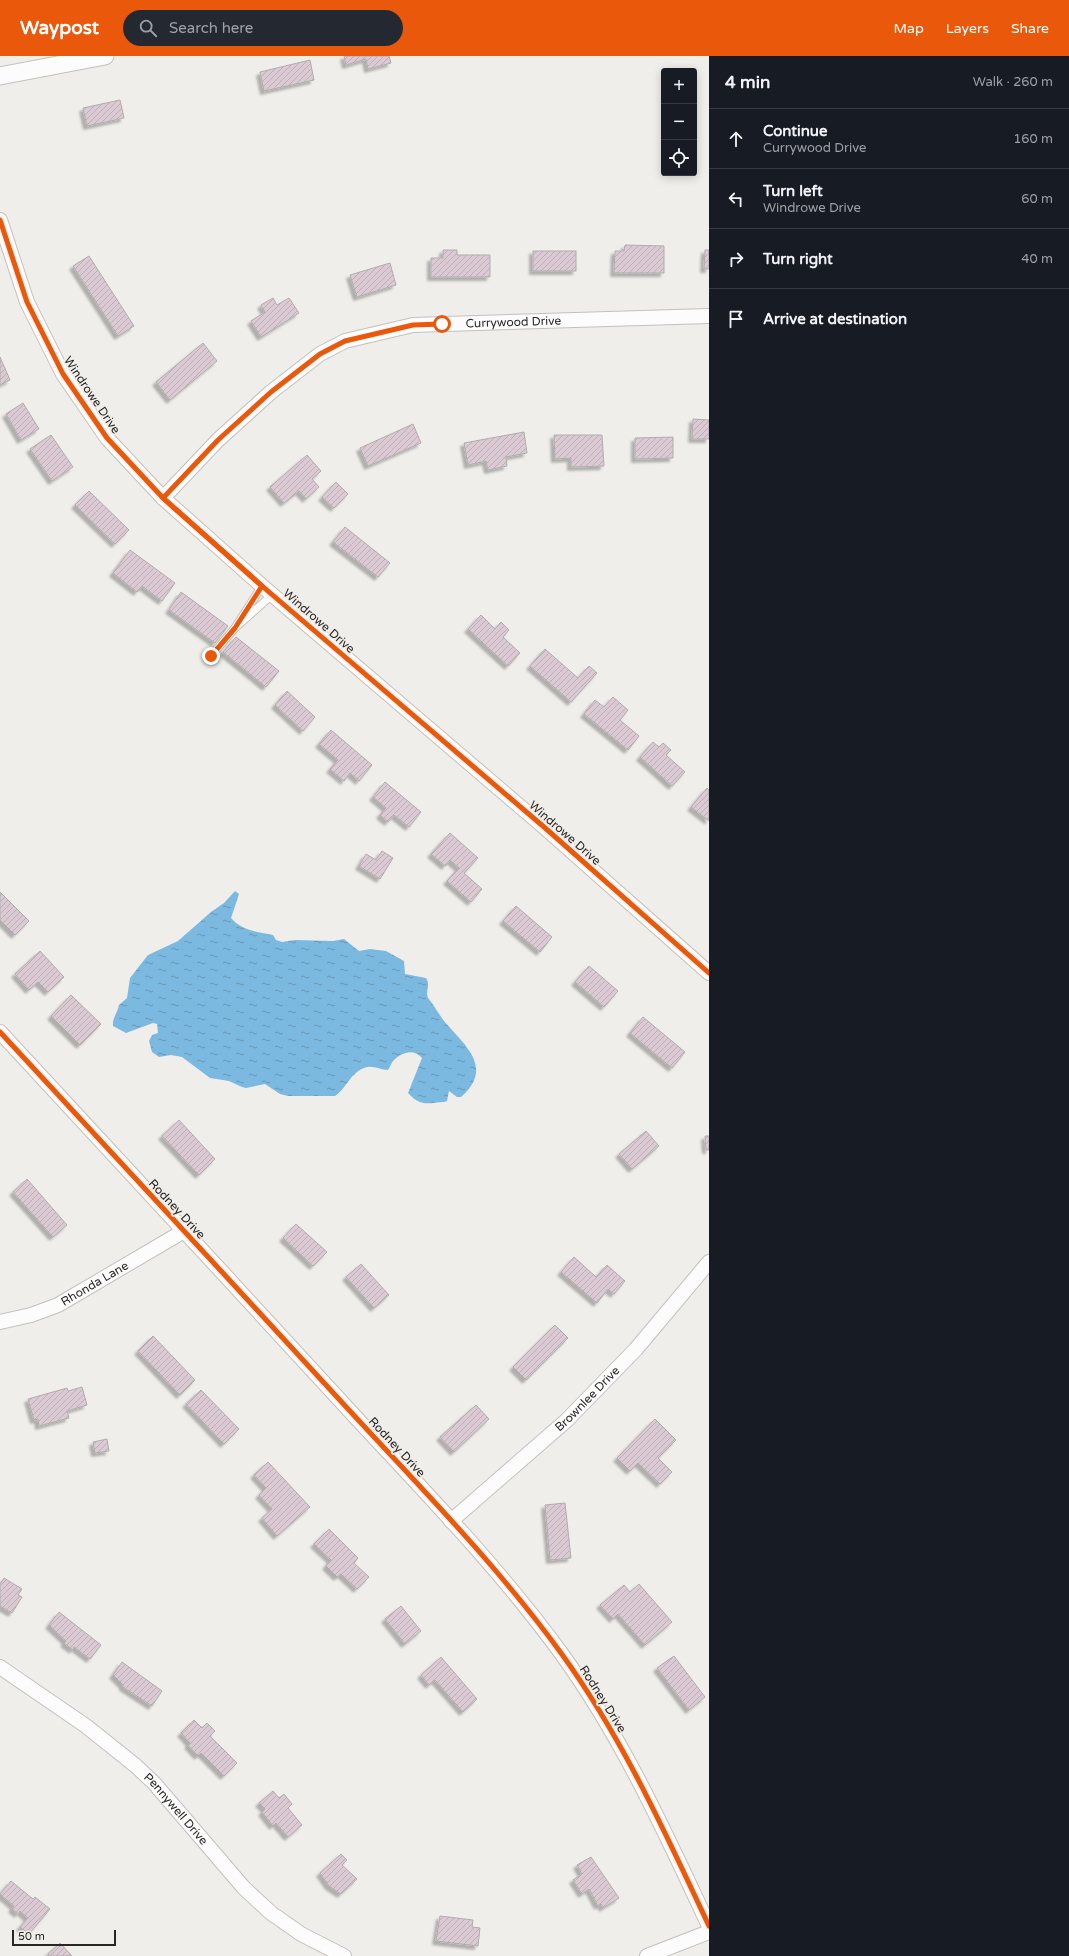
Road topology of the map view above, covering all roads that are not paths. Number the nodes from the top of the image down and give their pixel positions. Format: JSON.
{"nodes":[{"id":1,"x":105,"y":56,"type":"edge"},
{"id":2,"x":0,"y":76,"type":"edge"},
{"id":3,"x":0,"y":220,"type":"edge"},
{"id":4,"x":709,"y":316,"type":"edge"},
{"id":5,"x":163,"y":498,"type":"junction"},
{"id":6,"x":267,"y":590,"type":"junction"},
{"id":7,"x":235,"y":628,"type":"junction"},
{"id":8,"x":211,"y":656,"type":"dead end"},
{"id":9,"x":709,"y":973,"type":"edge"},
{"id":10,"x":0,"y":1032,"type":"edge"},
{"id":11,"x":184,"y":1231,"type":"junction"},
{"id":12,"x":709,"y":1262,"type":"edge"},
{"id":13,"x":0,"y":1322,"type":"edge"},
{"id":14,"x":451,"y":1521,"type":"junction"},
{"id":15,"x":0,"y":1667,"type":"edge"},
{"id":16,"x":709,"y":1926,"type":"edge"},
{"id":17,"x":709,"y":1932,"type":"edge"},
{"id":18,"x":344,"y":1956,"type":"edge"},
{"id":19,"x":647,"y":1956,"type":"edge"}],
"edges":[{"from":1,"to":2,"type":"street"},
{"from":3,"to":5,"type":"street","name":"Windrowe Drive"},
{"from":4,"to":5,"type":"street","name":"Currywood Drive"},
{"from":5,"to":6,"type":"street","name":"Windrowe Drive"},
{"from":6,"to":7,"type":"lane"},
{"from":6,"to":7,"type":"lane"},
{"from":6,"to":9,"type":"street","name":"Windrowe Drive"},
{"from":7,"to":8,"type":"lane"},
{"from":10,"to":11,"type":"street","name":"Rodney Drive"},
{"from":11,"to":13,"type":"street","name":"Rhonda Lane"},
{"from":11,"to":14,"type":"street","name":"Rodney Drive"},
{"from":12,"to":14,"type":"street","name":"Brownlee Drive"},
{"from":14,"to":16,"type":"street","name":"Rodney Drive"},
{"from":15,"to":18,"type":"street","name":"Pennywell Drive"},
{"from":17,"to":19,"type":"street"}]}
